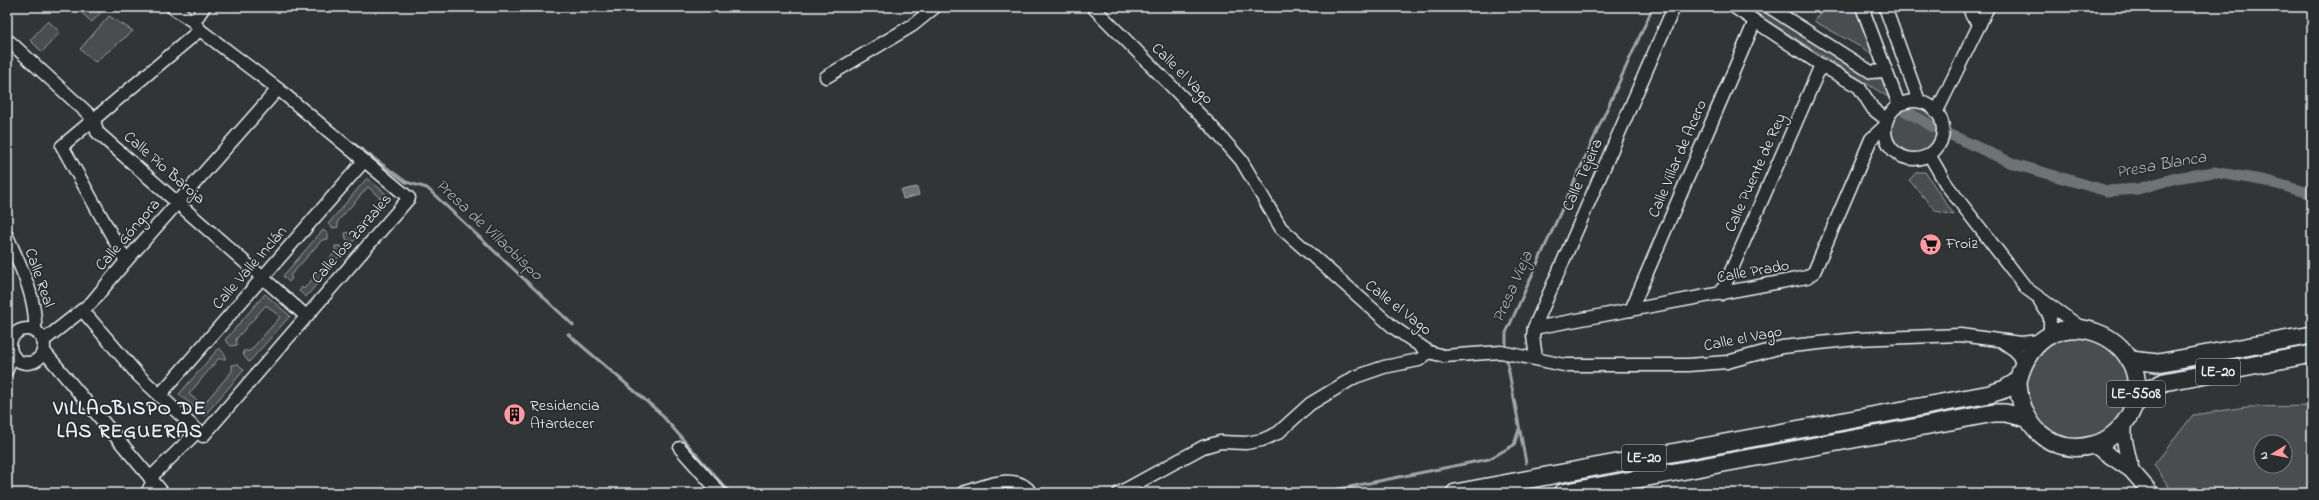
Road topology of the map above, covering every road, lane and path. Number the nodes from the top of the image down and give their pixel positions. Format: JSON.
{"nodes":[{"id":1,"x":172,"y":7,"type":"edge"},
{"id":2,"x":204,"y":7,"type":"edge"},
{"id":3,"x":936,"y":7,"type":"edge"},
{"id":4,"x":1093,"y":7,"type":"edge"},
{"id":5,"x":1674,"y":7,"type":"edge"},
{"id":6,"x":1734,"y":7,"type":"edge"},
{"id":7,"x":1769,"y":7,"type":"edge"},
{"id":8,"x":1862,"y":7,"type":"edge"},
{"id":9,"x":1885,"y":7,"type":"edge"},
{"id":10,"x":1968,"y":7,"type":"edge"},
{"id":11,"x":1988,"y":7,"type":"edge"},
{"id":12,"x":1755,"y":21,"type":"junction"},
{"id":13,"x":1980,"y":24,"type":"junction"},
{"id":14,"x":197,"y":26,"type":"junction"},
{"id":15,"x":7,"y":42,"type":"edge"},
{"id":16,"x":1821,"y":65,"type":"junction"},
{"id":17,"x":1885,"y":71,"type":"junction"},
{"id":18,"x":826,"y":77,"type":"dead end"},
{"id":19,"x":278,"y":89,"type":"junction"},
{"id":20,"x":1919,"y":101,"type":"junction"},
{"id":21,"x":1899,"y":105,"type":"junction"},
{"id":22,"x":1937,"y":111,"type":"junction"},
{"id":23,"x":94,"y":120,"type":"junction"},
{"id":24,"x":1886,"y":123,"type":"junction"},
{"id":25,"x":1930,"y":156,"type":"junction"},
{"id":26,"x":364,"y":161,"type":"junction"},
{"id":27,"x":178,"y":202,"type":"junction"},
{"id":28,"x":7,"y":236,"type":"edge"},
{"id":29,"x":126,"y":260,"type":"junction"},
{"id":30,"x":263,"y":278,"type":"junction"},
{"id":31,"x":1720,"y":294,"type":"junction"},
{"id":32,"x":2037,"y":297,"type":"junction"},
{"id":33,"x":1631,"y":310,"type":"junction"},
{"id":34,"x":83,"y":311,"type":"junction"},
{"id":35,"x":306,"y":316,"type":"junction"},
{"id":36,"x":1534,"y":328,"type":"junction"},
{"id":37,"x":2083,"y":329,"type":"junction"},
{"id":38,"x":11,"y":330,"type":"edge"},
{"id":39,"x":2312,"y":335,"type":"edge"},
{"id":40,"x":2045,"y":338,"type":"junction"},
{"id":41,"x":1998,"y":339,"type":"junction"},
{"id":42,"x":41,"y":340,"type":"junction"},
{"id":43,"x":9,"y":351,"type":"edge"},
{"id":44,"x":1429,"y":352,"type":"junction"},
{"id":45,"x":2312,"y":354,"type":"edge"},
{"id":46,"x":1536,"y":358,"type":"junction"},
{"id":47,"x":2129,"y":360,"type":"junction"},
{"id":48,"x":2023,"y":364,"type":"junction"},
{"id":49,"x":7,"y":370,"type":"edge"},
{"id":50,"x":2018,"y":381,"type":"junction"},
{"id":51,"x":159,"y":396,"type":"junction"},
{"id":52,"x":2133,"y":407,"type":"junction"},
{"id":53,"x":2027,"y":418,"type":"junction"},
{"id":54,"x":2124,"y":424,"type":"junction"},
{"id":55,"x":198,"y":431,"type":"junction"},
{"id":56,"x":2094,"y":445,"type":"junction"},
{"id":57,"x":680,"y":448,"type":"dead end"},
{"id":58,"x":2131,"y":470,"type":"junction"},
{"id":59,"x":152,"y":479,"type":"junction"},
{"id":60,"x":147,"y":493,"type":"edge"},
{"id":61,"x":163,"y":493,"type":"edge"},
{"id":62,"x":720,"y":493,"type":"edge"},
{"id":63,"x":963,"y":493,"type":"edge"},
{"id":64,"x":1031,"y":493,"type":"edge"},
{"id":65,"x":1119,"y":493,"type":"edge"},
{"id":66,"x":1455,"y":493,"type":"edge"},
{"id":67,"x":1562,"y":493,"type":"edge"},
{"id":68,"x":2151,"y":493,"type":"edge"}],
"edges":[{"from":1,"to":14,"type":"street","name":"Calle los Zarzales"},
{"from":2,"to":14,"type":"street"},
{"from":3,"to":18,"type":"street"},
{"from":4,"to":44,"type":"street","name":"Calle el Vago"},
{"from":5,"to":36,"type":"street","name":"Calle Tejeira"},
{"from":6,"to":12,"type":"street"},
{"from":7,"to":17,"type":"street"},
{"from":8,"to":17,"type":"street"},
{"from":9,"to":20,"type":"street"},
{"from":10,"to":13,"type":"street"},
{"from":11,"to":13,"type":"street"},
{"from":12,"to":16,"type":"street"},
{"from":12,"to":33,"type":"street","name":"Calle Villar de Acero"},
{"from":13,"to":22,"type":"street"},
{"from":14,"to":19,"type":"street","name":"Calle los Zarzales"},
{"from":14,"to":23,"type":"street"},
{"from":15,"to":23,"type":"street","name":"Calle Pío Baroja"},
{"from":16,"to":24,"type":"street"},
{"from":16,"to":31,"type":"street","name":"Calle Puente de Rey"},
{"from":17,"to":21,"type":"street"},
{"from":19,"to":26,"type":"street","name":"Calle los Zarzales"},
{"from":19,"to":27,"type":"street","name":"Calle Góngora"},
{"from":20,"to":21,"type":"street"},
{"from":20,"to":22,"type":"street"},
{"from":21,"to":24,"type":"street"},
{"from":22,"to":25,"type":"street"},
{"from":23,"to":27,"type":"street","name":"Calle Pío Baroja"},
{"from":23,"to":29,"type":"street"},
{"from":24,"to":25,"type":"street"},
{"from":24,"to":31,"type":"street","name":"Calle Prado"},
{"from":25,"to":32,"type":"street","number":"LE-5508"},
{"from":26,"to":30,"type":"street","name":"Calle Valle Inclán"},
{"from":26,"to":35,"type":"street","name":"Calle los Zarzales"},
{"from":27,"to":29,"type":"street","name":"Calle Góngora"},
{"from":27,"to":30,"type":"street","name":"Calle Pío Baroja"},
{"from":28,"to":42,"type":"street","name":"Calle Real"},
{"from":29,"to":34,"type":"street","name":"Calle Góngora"},
{"from":30,"to":35,"type":"street","name":"Calle Pío Baroja"},
{"from":30,"to":51,"type":"street","name":"Calle Valle Inclán"},
{"from":31,"to":33,"type":"street","name":"Calle Prado"},
{"from":32,"to":37,"type":"street","number":"LE-5508"},
{"from":32,"to":40,"type":"street","number":"LE-5508"},
{"from":33,"to":36,"type":"street","name":"Calle Prado"},
{"from":34,"to":42,"type":"street","name":"Calle Góngora"},
{"from":34,"to":51,"type":"street"},
{"from":35,"to":55,"type":"street","name":"Calle los Zarzales"},
{"from":36,"to":46,"type":"street","name":"Calle Tejeira"},
{"from":37,"to":40,"type":"highway","number":"LE-5508"},
{"from":37,"to":47,"type":"highway","number":"LE-5508"},
{"from":38,"to":42,"type":"street"},
{"from":38,"to":43,"type":"street"},
{"from":39,"to":47,"type":"highway","number":"LE-20"},
{"from":40,"to":41,"type":"street","name":"Calle el Vago"},
{"from":40,"to":48,"type":"highway","number":"LE-5508"},
{"from":41,"to":46,"type":"street","name":"Calle el Vago"},
{"from":41,"to":48,"type":"street","name":"Calle el Vago"},
{"from":42,"to":43,"type":"street"},
{"from":42,"to":59,"type":"street"},
{"from":43,"to":49,"type":"street"},
{"from":44,"to":46,"type":"street","name":"Calle el Vago"},
{"from":44,"to":65,"type":"street"},
{"from":45,"to":52,"type":"highway","number":"LE-20"},
{"from":47,"to":52,"type":"highway","number":"LE-5508"},
{"from":48,"to":50,"type":"highway","number":"LE-5508"},
{"from":50,"to":53,"type":"highway","number":"LE-5508"},
{"from":50,"to":66,"type":"highway","number":"LE-20"},
{"from":51,"to":55,"type":"street"},
{"from":52,"to":54,"type":"highway","number":"LE-5508"},
{"from":53,"to":56,"type":"highway","number":"LE-5508"},
{"from":53,"to":67,"type":"highway","number":"LE-20"},
{"from":54,"to":56,"type":"highway","number":"LE-5508"},
{"from":54,"to":58,"type":"main road"},
{"from":55,"to":59,"type":"street"},
{"from":56,"to":58,"type":"main road"},
{"from":57,"to":62,"type":"street"},
{"from":58,"to":68,"type":"main road"},
{"from":59,"to":60,"type":"street"},
{"from":59,"to":61,"type":"street"},
{"from":63,"to":64,"type":"street"}]}
